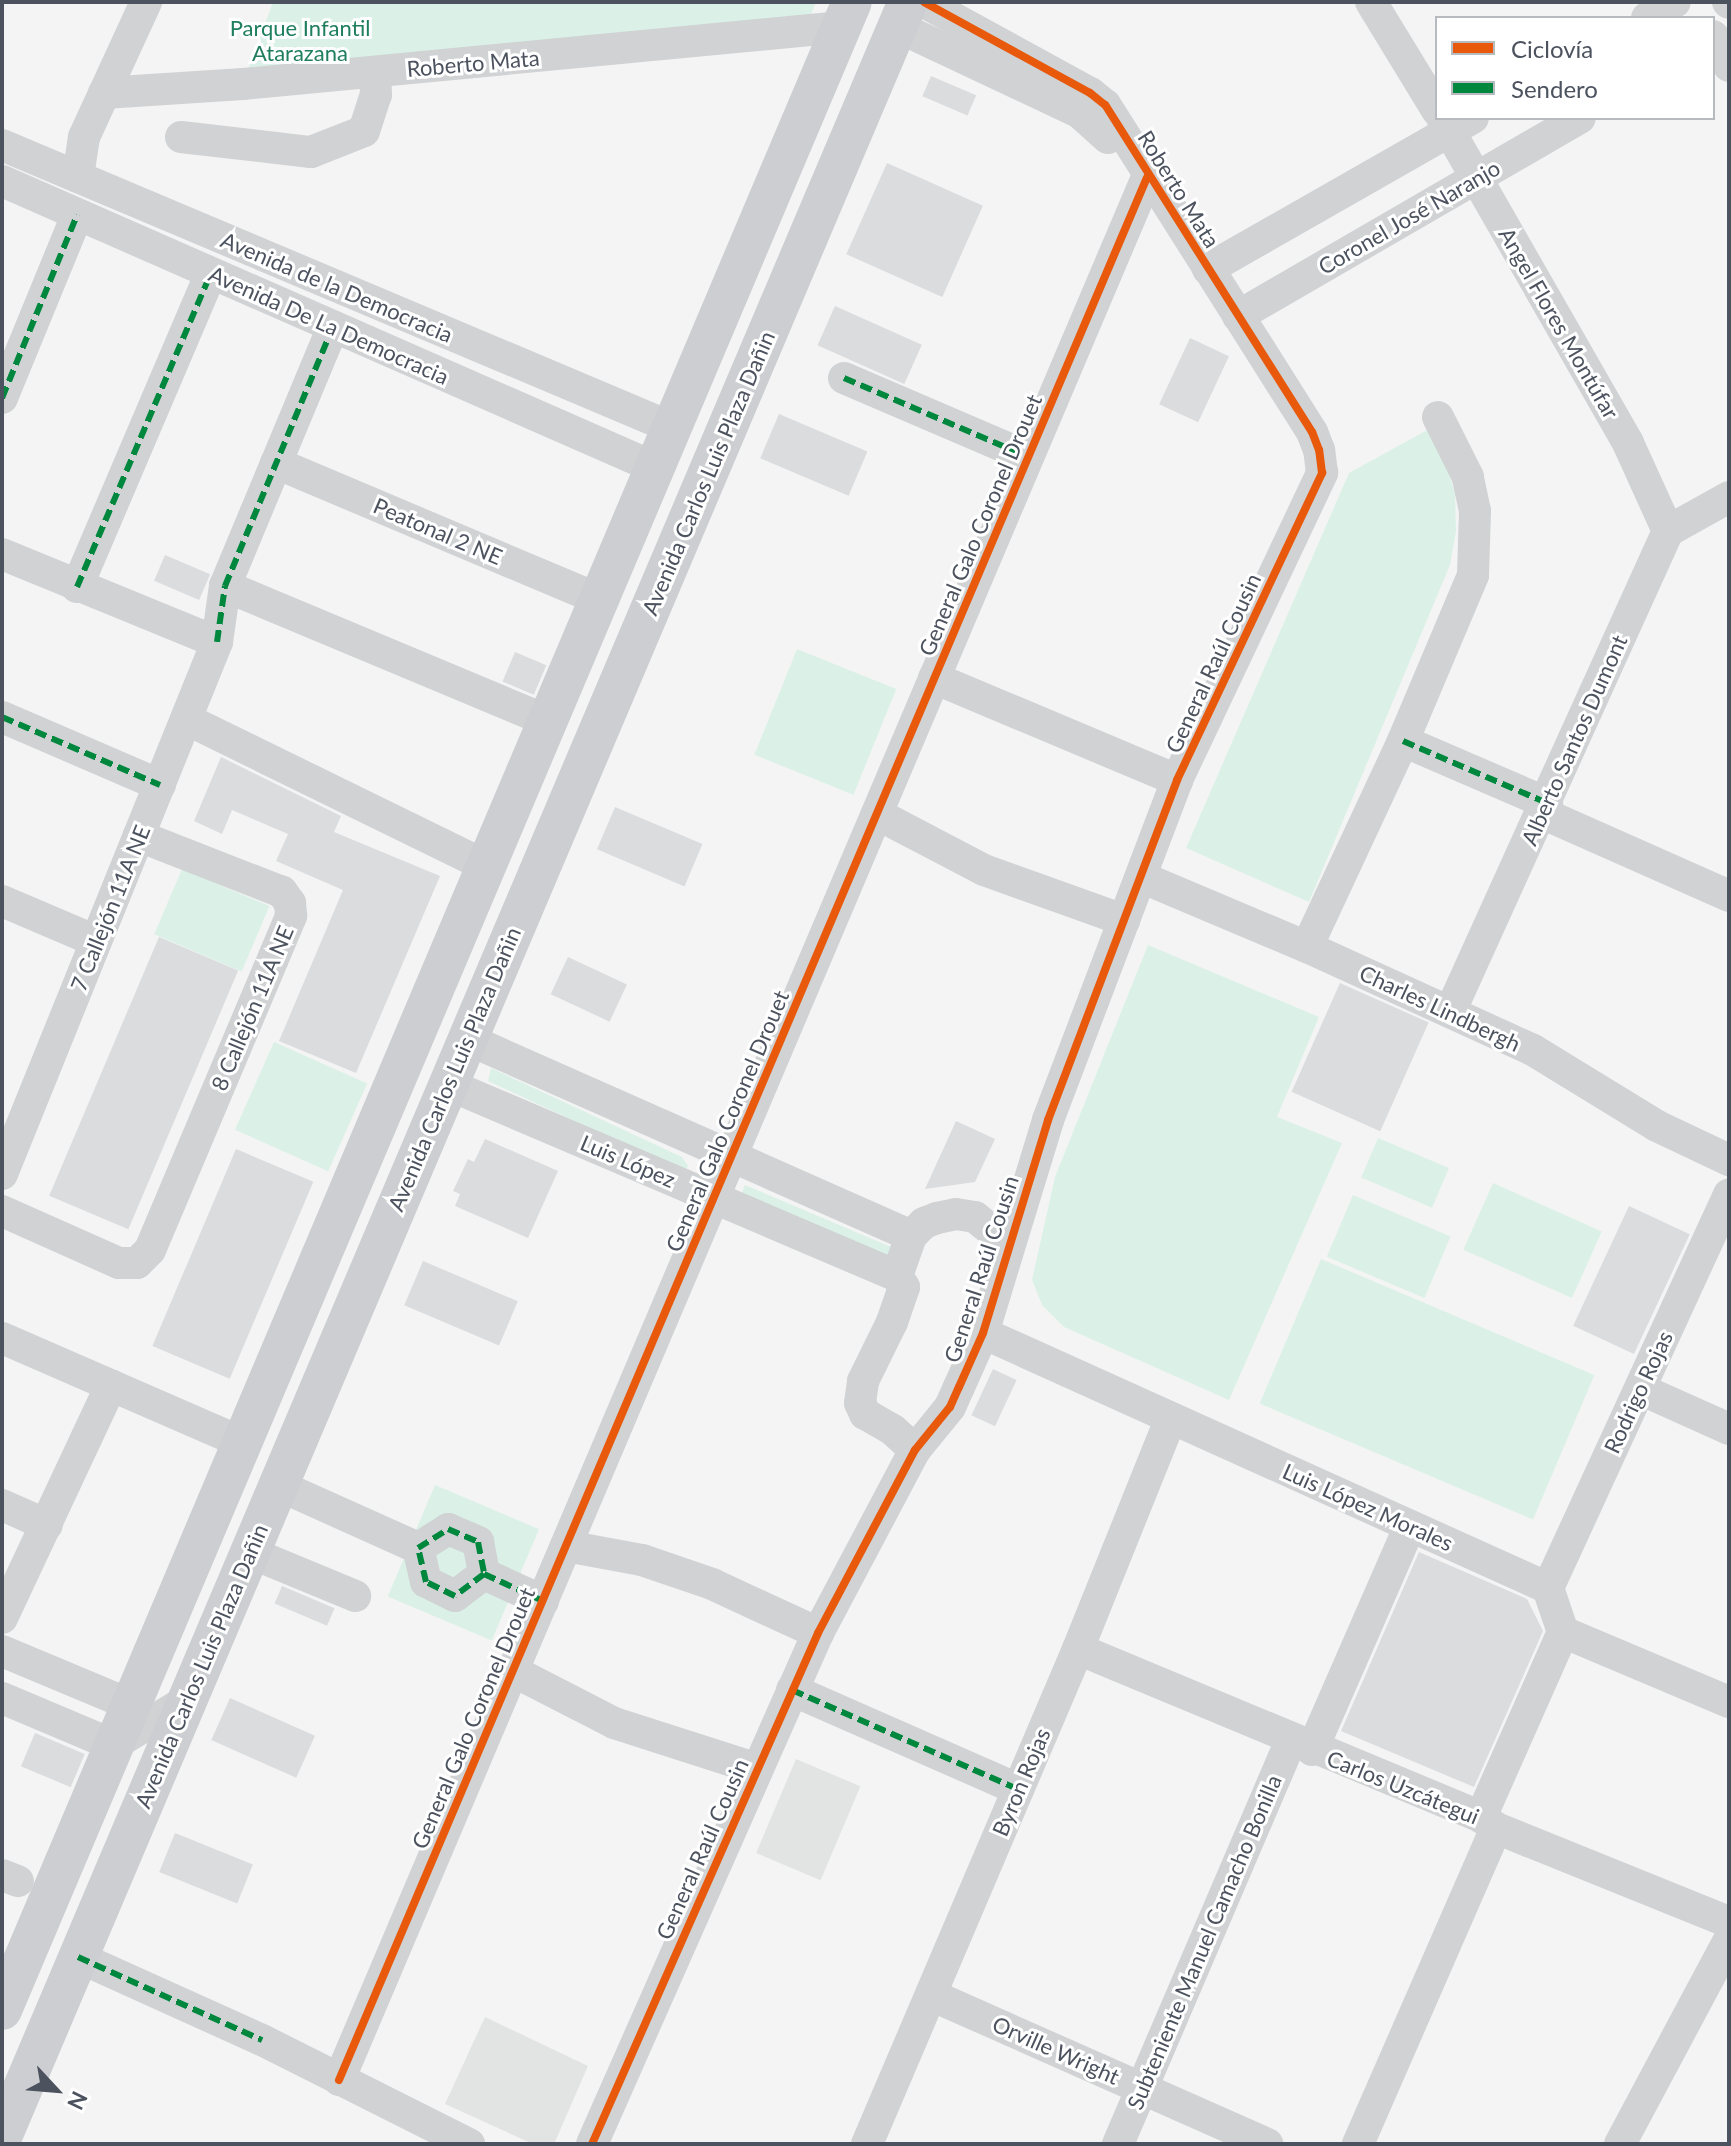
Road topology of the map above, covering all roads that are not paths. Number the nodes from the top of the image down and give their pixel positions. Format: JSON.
{"nodes":[{"id":1,"x":146,"y":2,"type":"edge"},
{"id":2,"x":1371,"y":2,"type":"edge"},
{"id":3,"x":1675,"y":2,"type":"edge"},
{"id":4,"x":910,"y":10,"type":"edge"},
{"id":5,"x":846,"y":14,"type":"edge"},
{"id":6,"x":1650,"y":16,"type":"edge"},
{"id":7,"x":375,"y":72,"type":"junction"},
{"id":8,"x":104,"y":93,"type":"junction"},
{"id":9,"x":1435,"y":97,"type":"edge"},
{"id":10,"x":1448,"y":120,"type":"edge"},
{"id":11,"x":1450,"y":120,"type":"edge"},
{"id":12,"x":1577,"y":120,"type":"edge"},
{"id":13,"x":181,"y":137,"type":"dead end"},
{"id":14,"x":2,"y":145,"type":"edge"},
{"id":15,"x":78,"y":177,"type":"junction"},
{"id":16,"x":1147,"y":177,"type":"junction"},
{"id":17,"x":1477,"y":178,"type":"junction"},
{"id":18,"x":2,"y":181,"type":"edge"},
{"id":19,"x":77,"y":215,"type":"junction"},
{"id":20,"x":1208,"y":269,"type":"junction"},
{"id":21,"x":211,"y":273,"type":"junction"},
{"id":22,"x":1238,"y":316,"type":"junction"},
{"id":23,"x":333,"y":327,"type":"junction"},
{"id":24,"x":844,"y":378,"type":"dead end"},
{"id":25,"x":2,"y":398,"type":"edge"},
{"id":26,"x":1438,"y":417,"type":"dead end"},
{"id":27,"x":673,"y":428,"type":"junction"},
{"id":28,"x":1028,"y":457,"type":"junction"},
{"id":29,"x":276,"y":463,"type":"junction"},
{"id":30,"x":656,"y":468,"type":"junction"},
{"id":31,"x":1322,"y":473,"type":"joint"},
{"id":32,"x":1729,"y":497,"type":"edge"},
{"id":33,"x":1668,"y":531,"type":"junction"},
{"id":34,"x":2,"y":554,"type":"edge"},
{"id":35,"x":225,"y":586,"type":"junction"},
{"id":36,"x":77,"y":587,"type":"junction"},
{"id":37,"x":601,"y":600,"type":"junction"},
{"id":38,"x":217,"y":642,"type":"junction"},
{"id":39,"x":934,"y":678,"type":"junction"},
{"id":40,"x":2,"y":717,"type":"edge"},
{"id":41,"x":186,"y":719,"type":"junction"},
{"id":42,"x":548,"y":721,"type":"junction"},
{"id":43,"x":1403,"y":741,"type":"junction"},
{"id":44,"x":1177,"y":780,"type":"junction"},
{"id":45,"x":160,"y":785,"type":"junction"},
{"id":46,"x":1544,"y":808,"type":"junction"},
{"id":47,"x":877,"y":814,"type":"junction"},
{"id":48,"x":139,"y":836,"type":"junction"},
{"id":49,"x":486,"y":866,"type":"junction"},
{"id":50,"x":1141,"y":877,"type":"junction"},
{"id":51,"x":1729,"y":896,"type":"edge"},
{"id":52,"x":2,"y":901,"type":"edge"},
{"id":53,"x":1124,"y":920,"type":"junction"},
{"id":54,"x":96,"y":941,"type":"junction"},
{"id":55,"x":1307,"y":947,"type":"junction"},
{"id":56,"x":1450,"y":1012,"type":"junction"},
{"id":57,"x":467,"y":1039,"type":"junction"},
{"id":58,"x":447,"y":1084,"type":"junction"},
{"id":59,"x":731,"y":1156,"type":"junction"},
{"id":60,"x":1729,"y":1160,"type":"edge"},
{"id":61,"x":2,"y":1174,"type":"edge"},
{"id":62,"x":1729,"y":1195,"type":"edge"},
{"id":63,"x":714,"y":1197,"type":"junction"},
{"id":64,"x":2,"y":1211,"type":"edge"},
{"id":65,"x":911,"y":1236,"type":"junction"},
{"id":66,"x":1006,"y":1256,"type":"junction"},
{"id":67,"x":897,"y":1276,"type":"junction"},
{"id":68,"x":983,"y":1333,"type":"junction"},
{"id":69,"x":2,"y":1338,"type":"edge"},
{"id":70,"x":111,"y":1385,"type":"junction"},
{"id":71,"x":1640,"y":1389,"type":"junction"},
{"id":72,"x":1171,"y":1418,"type":"junction"},
{"id":73,"x":1729,"y":1429,"type":"edge"},
{"id":74,"x":241,"y":1442,"type":"junction"},
{"id":75,"x":915,"y":1450,"type":"junction"},
{"id":76,"x":278,"y":1485,"type":"junction"},
{"id":77,"x":2,"y":1505,"type":"edge"},
{"id":78,"x":47,"y":1525,"type":"junction"},
{"id":79,"x":1410,"y":1526,"type":"junction"},
{"id":80,"x":566,"y":1546,"type":"junction"},
{"id":81,"x":418,"y":1548,"type":"junction"},
{"id":82,"x":249,"y":1552,"type":"junction"},
{"id":83,"x":484,"y":1574,"type":"junction"},
{"id":84,"x":1548,"y":1588,"type":"junction"},
{"id":85,"x":355,"y":1596,"type":"dead end"},
{"id":86,"x":543,"y":1601,"type":"junction"},
{"id":87,"x":2,"y":1618,"type":"edge"},
{"id":88,"x":1563,"y":1632,"type":"junction"},
{"id":89,"x":818,"y":1633,"type":"junction"},
{"id":90,"x":1078,"y":1649,"type":"junction"},
{"id":91,"x":2,"y":1651,"type":"edge"},
{"id":92,"x":513,"y":1671,"type":"junction"},
{"id":93,"x":792,"y":1690,"type":"junction"},
{"id":94,"x":2,"y":1698,"type":"edge"},
{"id":95,"x":186,"y":1701,"type":"junction"},
{"id":96,"x":1729,"y":1702,"type":"edge"},
{"id":97,"x":129,"y":1704,"type":"junction"},
{"id":98,"x":113,"y":1745,"type":"junction"},
{"id":99,"x":1301,"y":1745,"type":"junction"},
{"id":100,"x":757,"y":1769,"type":"junction"},
{"id":101,"x":1018,"y":1789,"type":"junction"},
{"id":102,"x":1488,"y":1823,"type":"junction"},
{"id":103,"x":1729,"y":1922,"type":"edge"},
{"id":104,"x":1729,"y":1940,"type":"edge"},
{"id":105,"x":78,"y":1957,"type":"junction"},
{"id":106,"x":931,"y":1995,"type":"junction"},
{"id":107,"x":2,"y":2010,"type":"edge"},
{"id":108,"x":339,"y":2080,"type":"junction"},
{"id":109,"x":1141,"y":2088,"type":"junction"},
{"id":110,"x":2,"y":2137,"type":"edge"},
{"id":111,"x":469,"y":2144,"type":"edge"},
{"id":112,"x":592,"y":2144,"type":"edge"},
{"id":113,"x":867,"y":2144,"type":"edge"},
{"id":114,"x":1118,"y":2144,"type":"edge"},
{"id":115,"x":1268,"y":2144,"type":"edge"},
{"id":116,"x":1358,"y":2144,"type":"edge"},
{"id":117,"x":1620,"y":2144,"type":"edge"}],
"edges":[{"from":1,"to":8,"type":"street"},
{"from":2,"to":9,"type":"street","name":"Angel Flores Montúfar"},
{"from":3,"to":6,"type":"street"},
{"from":4,"to":16,"type":"street","name":"Roberto Mata"},
{"from":4,"to":57,"type":"main road","name":"Avenida Carlos Luis Plaza Dañin"},
{"from":5,"to":7,"type":"street","name":"Roberto Mata"},
{"from":5,"to":27,"type":"main road"},
{"from":7,"to":8,"type":"street","name":"Roberto Mata"},
{"from":7,"to":13,"type":"street"},
{"from":8,"to":15,"type":"street"},
{"from":10,"to":20,"type":"street"},
{"from":11,"to":17,"type":"street","name":"Angel Flores Montúfar"},
{"from":12,"to":17,"type":"street","name":"Coronel José Naranjo"},
{"from":14,"to":15,"type":"street","name":"Avenida de la Democracia"},
{"from":15,"to":27,"type":"street","name":"Avenida de la Democracia"},
{"from":16,"to":20,"type":"street","name":"Roberto Mata"},
{"from":16,"to":28,"type":"street","name":"General Galo Coronel Drouet"},
{"from":17,"to":22,"type":"street","name":"Coronel José Naranjo"},
{"from":17,"to":33,"type":"street","name":"Angel Flores Montúfar"},
{"from":18,"to":19,"type":"street","name":"Avenida De La Democracia"},
{"from":19,"to":21,"type":"street","name":"Avenida De La Democracia"},
{"from":19,"to":25,"type":"street"},
{"from":20,"to":22,"type":"street","name":"Roberto Mata"},
{"from":21,"to":23,"type":"street","name":"Avenida De La Democracia"},
{"from":21,"to":36,"type":"street"},
{"from":22,"to":31,"type":"street","name":"Roberto Mata"},
{"from":23,"to":29,"type":"street","name":"7 Callejón 11A NE"},
{"from":23,"to":30,"type":"street","name":"Avenida De La Democracia"},
{"from":24,"to":28,"type":"street"},
{"from":26,"to":43,"type":"street"},
{"from":27,"to":30,"type":"main road"},
{"from":28,"to":39,"type":"street","name":"General Galo Coronel Drouet"},
{"from":29,"to":35,"type":"street","name":"7 Callejón 11A NE"},
{"from":29,"to":37,"type":"street","name":"Peatonal 2 NE"},
{"from":30,"to":37,"type":"main road"},
{"from":31,"to":44,"type":"street","name":"General Raúl Cousin"},
{"from":32,"to":33,"type":"street"},
{"from":33,"to":46,"type":"street","name":"Alberto Santos Dumont"},
{"from":34,"to":36,"type":"street"},
{"from":35,"to":38,"type":"street","name":"7 Callejón 11A NE"},
{"from":35,"to":42,"type":"street"},
{"from":36,"to":38,"type":"street"},
{"from":37,"to":42,"type":"main road"},
{"from":38,"to":41,"type":"street","name":"7 Callejón 11A NE"},
{"from":39,"to":44,"type":"street"},
{"from":39,"to":47,"type":"street","name":"General Galo Coronel Drouet"},
{"from":40,"to":45,"type":"street"},
{"from":41,"to":45,"type":"street","name":"7 Callejón 11A NE"},
{"from":41,"to":49,"type":"street"},
{"from":42,"to":49,"type":"main road"},
{"from":43,"to":46,"type":"street"},
{"from":43,"to":55,"type":"street"},
{"from":44,"to":50,"type":"street","name":"General Raúl Cousin"},
{"from":45,"to":48,"type":"street","name":"7 Callejón 11A NE"},
{"from":46,"to":51,"type":"street"},
{"from":46,"to":56,"type":"street","name":"Alberto Santos Dumont"},
{"from":47,"to":53,"type":"street"},
{"from":47,"to":59,"type":"street","name":"General Galo Coronel Drouet"},
{"from":48,"to":54,"type":"street","name":"7 Callejón 11A NE"},
{"from":48,"to":64,"type":"street","name":"8 Callejón 11A NE"},
{"from":49,"to":74,"type":"main road"},
{"from":50,"to":53,"type":"street","name":"General Raúl Cousin"},
{"from":50,"to":55,"type":"street","name":"Charles Lindbergh"},
{"from":52,"to":54,"type":"street"},
{"from":53,"to":66,"type":"street","name":"General Raúl Cousin"},
{"from":54,"to":61,"type":"street","name":"7 Callejón 11A NE"},
{"from":55,"to":56,"type":"street","name":"Charles Lindbergh"},
{"from":56,"to":60,"type":"street","name":"Charles Lindbergh"},
{"from":57,"to":58,"type":"main road","name":"Avenida Carlos Luis Plaza Dañin"},
{"from":57,"to":59,"type":"street","name":"Luis López"},
{"from":58,"to":63,"type":"street","name":"Luis López"},
{"from":58,"to":76,"type":"main road","name":"Avenida Carlos Luis Plaza Dañin"},
{"from":59,"to":63,"type":"street","name":"General Galo Coronel Drouet"},
{"from":59,"to":65,"type":"street","name":"Luis López"},
{"from":62,"to":71,"type":"street","name":"Rodrigo Rojas"},
{"from":63,"to":67,"type":"street","name":"Luis López"},
{"from":63,"to":80,"type":"street","name":"General Galo Coronel Drouet"},
{"from":65,"to":66,"type":"street","name":"General Raúl Cousin"},
{"from":65,"to":67,"type":"street"},
{"from":66,"to":68,"type":"street","name":"General Raúl Cousin"},
{"from":67,"to":75,"type":"street"},
{"from":68,"to":72,"type":"street","name":"Luis López Morales"},
{"from":68,"to":75,"type":"street","name":"General Raúl Cousin"},
{"from":69,"to":70,"type":"street"},
{"from":70,"to":74,"type":"street"},
{"from":70,"to":78,"type":"street"},
{"from":71,"to":73,"type":"street"},
{"from":71,"to":84,"type":"street","name":"Rodrigo Rojas"},
{"from":72,"to":79,"type":"street","name":"Luis López Morales"},
{"from":72,"to":90,"type":"street","name":"Byron Rojas"},
{"from":74,"to":97,"type":"main road"},
{"from":75,"to":89,"type":"street","name":"General Raúl Cousin"},
{"from":76,"to":81,"type":"street"},
{"from":76,"to":82,"type":"main road","name":"Avenida Carlos Luis Plaza Dañin"},
{"from":77,"to":78,"type":"street"},
{"from":78,"to":87,"type":"street"},
{"from":79,"to":84,"type":"street","name":"Luis López Morales"},
{"from":79,"to":99,"type":"street","name":"Subteniente Manuel Camacho Bonilla"},
{"from":80,"to":86,"type":"street","name":"General Galo Coronel Drouet"},
{"from":80,"to":89,"type":"street"},
{"from":81,"to":83,"type":"street"},
{"from":81,"to":83,"type":"street"},
{"from":82,"to":85,"type":"street"},
{"from":82,"to":95,"type":"main road","name":"Avenida Carlos Luis Plaza Dañin"},
{"from":83,"to":86,"type":"street"},
{"from":84,"to":88,"type":"street"},
{"from":86,"to":92,"type":"street","name":"General Galo Coronel Drouet"},
{"from":88,"to":96,"type":"street"},
{"from":88,"to":102,"type":"street"},
{"from":89,"to":93,"type":"street","name":"General Raúl Cousin"},
{"from":90,"to":99,"type":"street","name":"Carlos Uzcátegui"},
{"from":90,"to":101,"type":"street","name":"Byron Rojas"},
{"from":91,"to":97,"type":"street"},
{"from":92,"to":100,"type":"street"},
{"from":92,"to":108,"type":"street","name":"General Galo Coronel Drouet"},
{"from":93,"to":100,"type":"street","name":"General Raúl Cousin"},
{"from":93,"to":101,"type":"street"},
{"from":94,"to":98,"type":"street"},
{"from":95,"to":98,"type":"street"},
{"from":95,"to":105,"type":"main road","name":"Avenida Carlos Luis Plaza Dañin"},
{"from":97,"to":98,"type":"main road"},
{"from":98,"to":107,"type":"main road"},
{"from":99,"to":102,"type":"street","name":"Carlos Uzcátegui"},
{"from":99,"to":109,"type":"street","name":"Subteniente Manuel Camacho Bonilla"},
{"from":100,"to":112,"type":"street","name":"General Raúl Cousin"},
{"from":101,"to":106,"type":"street","name":"Byron Rojas"},
{"from":102,"to":103,"type":"street","name":"Carlos Uzcátegui"},
{"from":102,"to":116,"type":"street"},
{"from":104,"to":117,"type":"street"},
{"from":105,"to":108,"type":"street"},
{"from":105,"to":110,"type":"main road","name":"Avenida Carlos Luis Plaza Dañin"},
{"from":106,"to":109,"type":"street","name":"Orville Wright"},
{"from":106,"to":113,"type":"street","name":"Byron Rojas"},
{"from":108,"to":111,"type":"street"},
{"from":109,"to":114,"type":"street","name":"Subteniente Manuel Camacho Bonilla"},
{"from":109,"to":115,"type":"street","name":"Orville Wright"}]}
